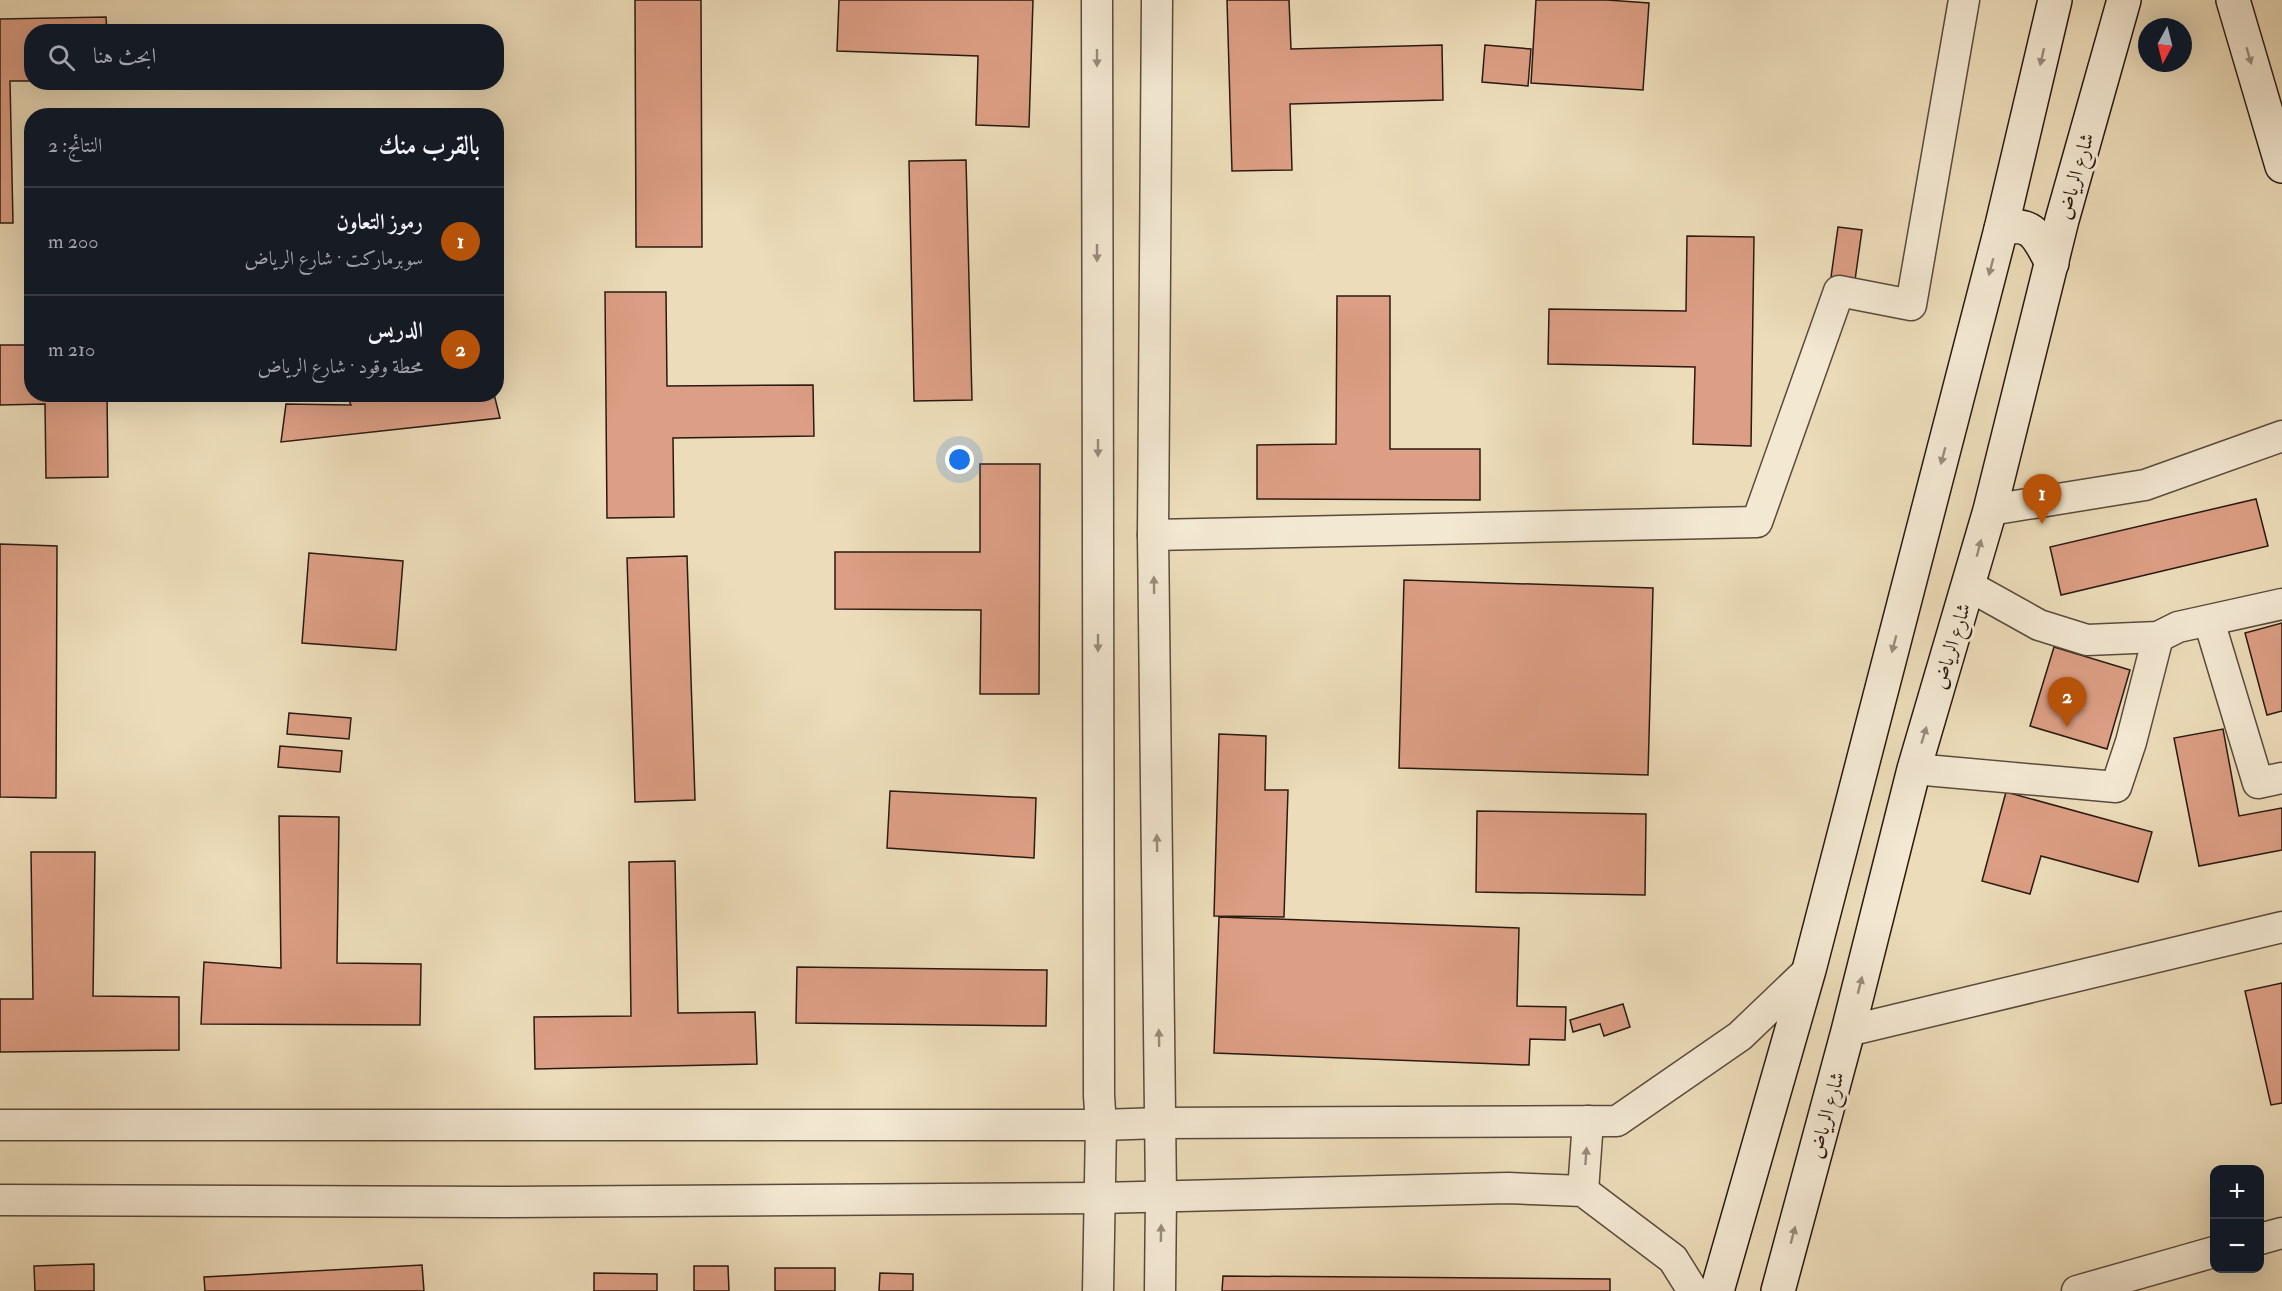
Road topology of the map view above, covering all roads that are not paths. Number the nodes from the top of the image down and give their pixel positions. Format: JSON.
{"nodes":[{"id":1,"x":1096,"y":0,"type":"edge"},
{"id":2,"x":1157,"y":0,"type":"edge"},
{"id":3,"x":1964,"y":0,"type":"edge"},
{"id":4,"x":2055,"y":0,"type":"edge"},
{"id":5,"x":2124,"y":0,"type":"edge"},
{"id":6,"x":2233,"y":0,"type":"edge"},
{"id":7,"x":2282,"y":166,"type":"edge"},
{"id":8,"x":2001,"y":229,"type":"junction"},
{"id":9,"x":2052,"y":263,"type":"junction"},
{"id":10,"x":2282,"y":436,"type":"edge"},
{"id":11,"x":1990,"y":510,"type":"junction"},
{"id":12,"x":1153,"y":536,"type":"junction"},
{"id":13,"x":1969,"y":586,"type":"junction"},
{"id":14,"x":2282,"y":604,"type":"edge"},
{"id":15,"x":2209,"y":621,"type":"junction"},
{"id":16,"x":2158,"y":637,"type":"junction"},
{"id":17,"x":1914,"y":769,"type":"junction"},
{"id":18,"x":2282,"y":777,"type":"edge"},
{"id":19,"x":2282,"y":927,"type":"edge"},
{"id":20,"x":1809,"y":970,"type":"junction"},
{"id":21,"x":1848,"y":1031,"type":"junction"},
{"id":22,"x":1588,"y":1121,"type":"junction"},
{"id":23,"x":1160,"y":1123,"type":"junction"},
{"id":24,"x":0,"y":1125,"type":"edge"},
{"id":25,"x":1101,"y":1125,"type":"junction"},
{"id":26,"x":1583,"y":1191,"type":"junction"},
{"id":27,"x":1161,"y":1195,"type":"junction"},
{"id":28,"x":1099,"y":1198,"type":"junction"},
{"id":29,"x":0,"y":1200,"type":"edge"},
{"id":30,"x":2282,"y":1233,"type":"edge"},
{"id":31,"x":2264,"y":1238,"type":"edge"},
{"id":32,"x":2210,"y":1253,"type":"edge"},
{"id":33,"x":2084,"y":1290,"type":"edge"},
{"id":34,"x":1098,"y":1291,"type":"edge"},
{"id":35,"x":1160,"y":1291,"type":"edge"},
{"id":36,"x":1693,"y":1291,"type":"edge"},
{"id":37,"x":1717,"y":1291,"type":"edge"},
{"id":38,"x":1778,"y":1291,"type":"edge"}],
"edges":[{"from":1,"to":25,"type":"street","one_way":true},
{"from":2,"to":12,"type":"street"},
{"from":3,"to":12,"type":"street"},
{"from":4,"to":8,"type":"main road","one_way":true},
{"from":5,"to":9,"type":"main road","name":"شارع الرياض"},
{"from":6,"to":7,"type":"main road","one_way":true},
{"from":8,"to":9,"type":"main road"},
{"from":8,"to":20,"type":"main road","one_way":true},
{"from":9,"to":11,"type":"main road","name":"شارع الرياض"},
{"from":10,"to":11,"type":"street"},
{"from":13,"to":11,"type":"main road","name":"شارع الرياض","one_way":true},
{"from":23,"to":12,"type":"street","one_way":true},
{"from":13,"to":16,"type":"street"},
{"from":17,"to":13,"type":"main road","name":"شارع الرياض","one_way":true},
{"from":14,"to":15,"type":"street"},
{"from":15,"to":16,"type":"street"},
{"from":15,"to":18,"type":"street"},
{"from":16,"to":17,"type":"street"},
{"from":21,"to":17,"type":"main road","name":"شارع الرياض","one_way":true},
{"from":19,"to":21,"type":"street"},
{"from":20,"to":22,"type":"street"},
{"from":20,"to":37,"type":"main road"},
{"from":38,"to":21,"type":"main road","name":"شارع الرياض","one_way":true},
{"from":22,"to":23,"type":"street"},
{"from":26,"to":22,"type":"street","one_way":true},
{"from":23,"to":25,"type":"street"},
{"from":23,"to":27,"type":"street"},
{"from":24,"to":25,"type":"street"},
{"from":25,"to":28,"type":"street"},
{"from":26,"to":27,"type":"street"},
{"from":26,"to":36,"type":"street"},
{"from":27,"to":28,"type":"street"},
{"from":35,"to":27,"type":"street","one_way":true},
{"from":28,"to":29,"type":"street"},
{"from":28,"to":34,"type":"street"},
{"from":30,"to":31,"type":"street"},
{"from":32,"to":33,"type":"street"}]}
